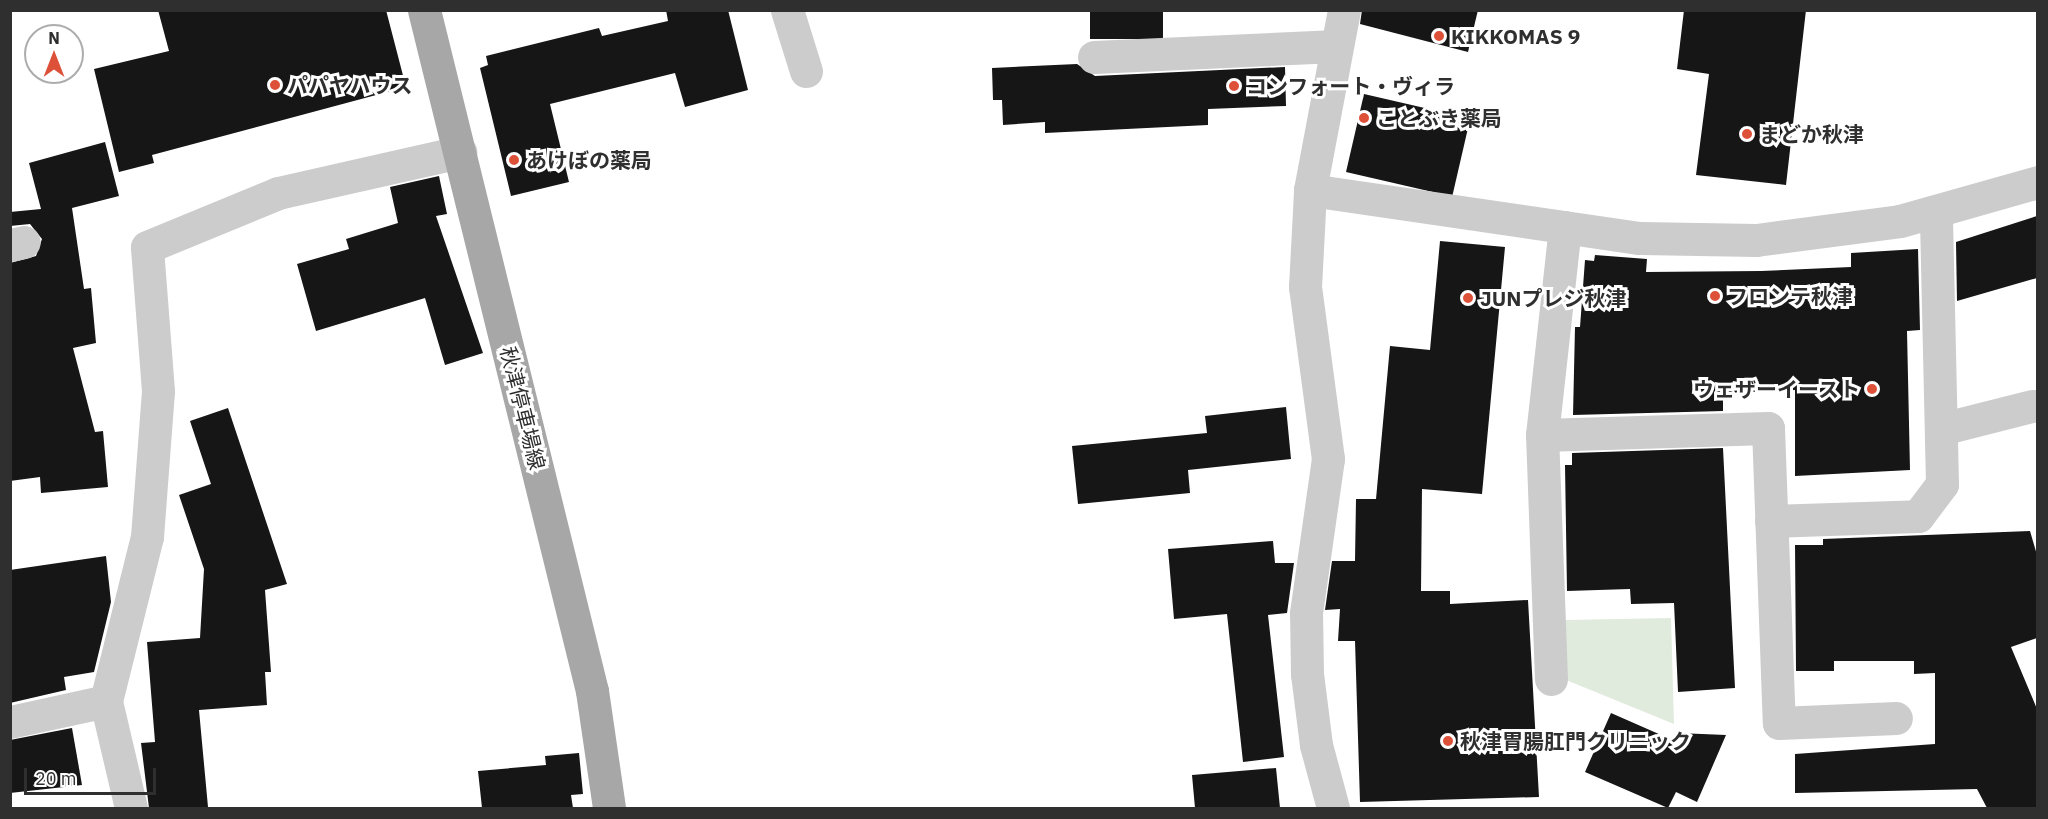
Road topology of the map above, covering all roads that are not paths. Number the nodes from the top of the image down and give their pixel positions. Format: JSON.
{"nodes":[{"id":1,"x":424,"y":10,"type":"edge"},
{"id":2,"x":787,"y":10,"type":"edge"},
{"id":3,"x":1344,"y":10,"type":"edge"},
{"id":4,"x":1336,"y":46,"type":"junction"},
{"id":5,"x":1094,"y":57,"type":"dead end"},
{"id":6,"x":806,"y":71,"type":"dead end"},
{"id":7,"x":460,"y":152,"type":"junction"},
{"id":8,"x":2037,"y":182,"type":"edge"},
{"id":9,"x":1310,"y":190,"type":"junction"},
{"id":10,"x":1936,"y":212,"type":"junction"},
{"id":11,"x":1565,"y":227,"type":"junction"},
{"id":12,"x":2032,"y":406,"type":"dead end"},
{"id":13,"x":1941,"y":429,"type":"junction"},
{"id":14,"x":1542,"y":435,"type":"junction"},
{"id":15,"x":1772,"y":521,"type":"junction"},
{"id":16,"x":1551,"y":679,"type":"dead end"},
{"id":17,"x":105,"y":702,"type":"junction"},
{"id":18,"x":1896,"y":718,"type":"dead end"},
{"id":19,"x":10,"y":723,"type":"edge"},
{"id":20,"x":130,"y":808,"type":"edge"},
{"id":21,"x":609,"y":808,"type":"edge"},
{"id":22,"x":1333,"y":808,"type":"edge"}],
"edges":[{"from":1,"to":7,"type":"main road","name":"秋津停車場線"},
{"from":2,"to":6,"type":"street"},
{"from":3,"to":4,"type":"street"},
{"from":4,"to":5,"type":"street"},
{"from":4,"to":9,"type":"street"},
{"from":7,"to":17,"type":"street"},
{"from":7,"to":21,"type":"main road","name":"秋津停車場線"},
{"from":8,"to":10,"type":"street"},
{"from":9,"to":11,"type":"street"},
{"from":9,"to":22,"type":"street"},
{"from":10,"to":11,"type":"street"},
{"from":10,"to":13,"type":"street"},
{"from":11,"to":14,"type":"street"},
{"from":12,"to":13,"type":"street"},
{"from":13,"to":15,"type":"street"},
{"from":14,"to":15,"type":"street"},
{"from":14,"to":16,"type":"street"},
{"from":15,"to":18,"type":"street"},
{"from":17,"to":19,"type":"street"},
{"from":17,"to":20,"type":"street"}]}
